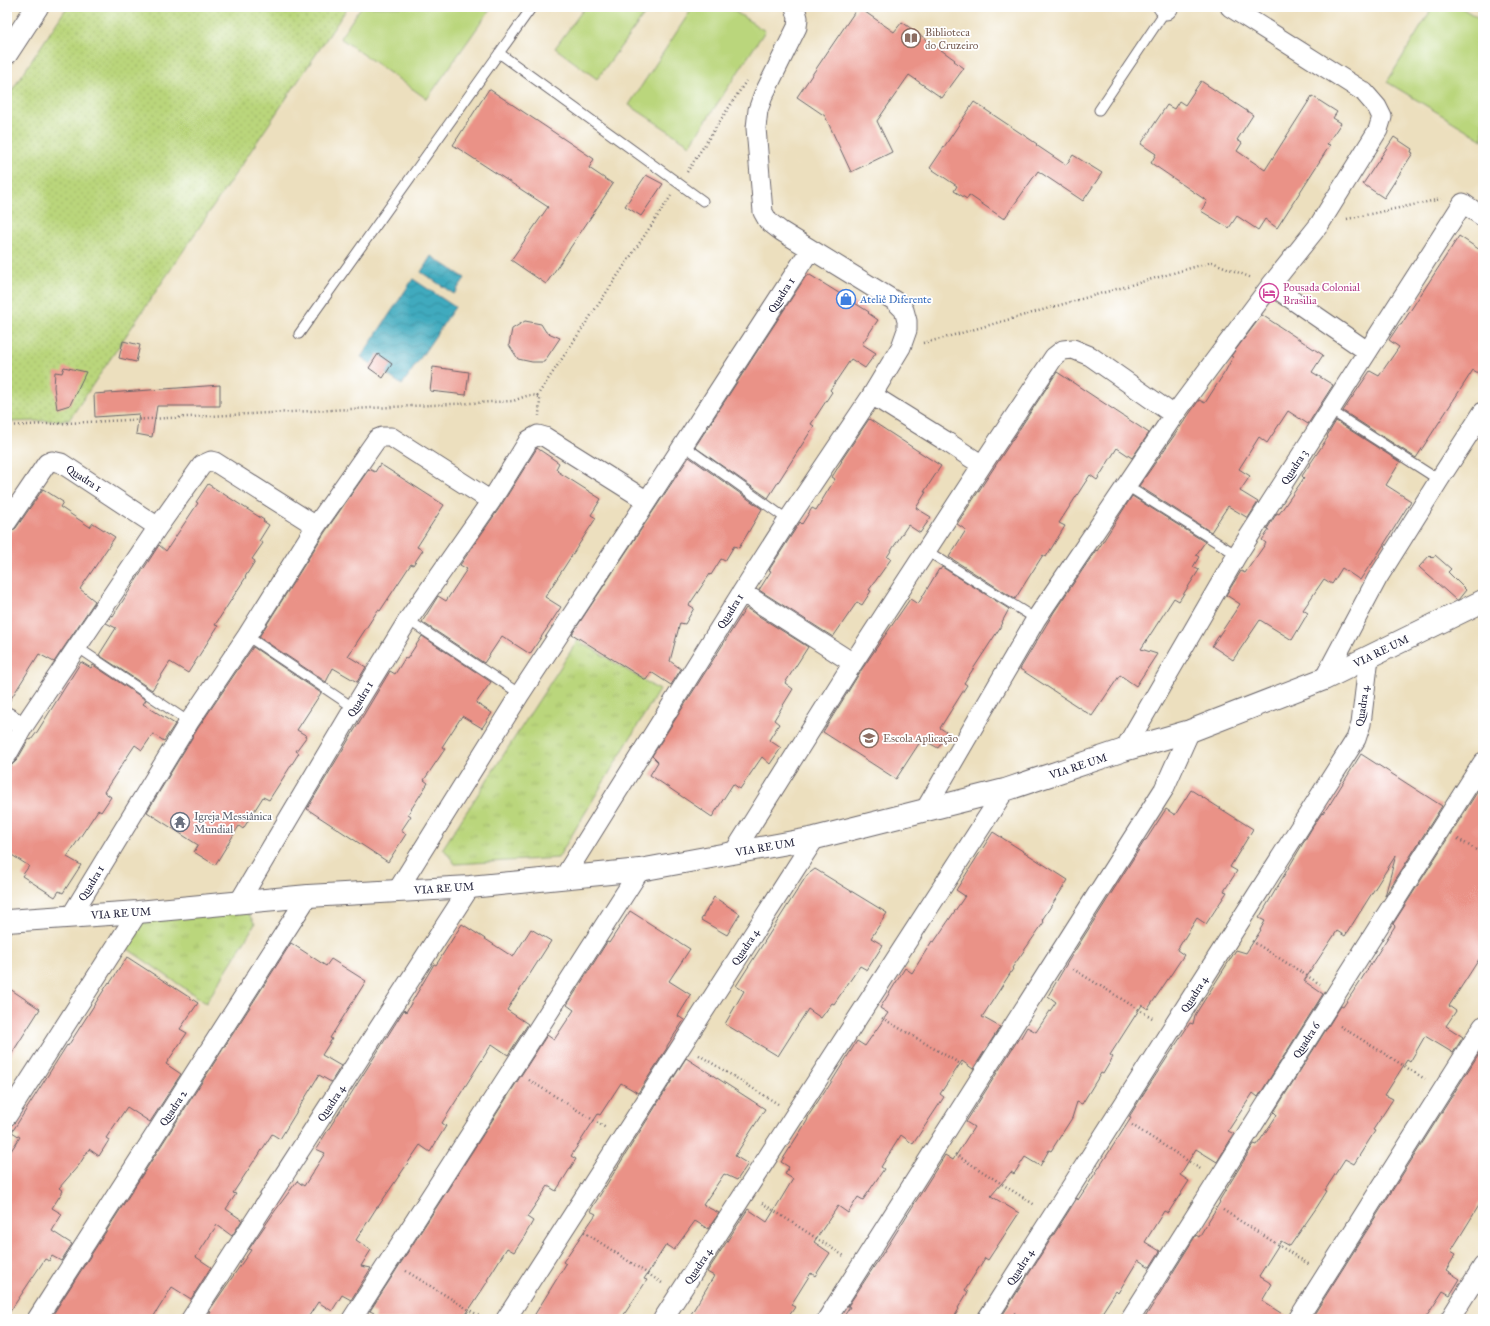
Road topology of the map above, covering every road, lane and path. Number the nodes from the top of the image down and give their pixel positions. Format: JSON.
{"nodes":[{"id":1,"x":37,"y":7,"type":"edge"},
{"id":2,"x":532,"y":7,"type":"edge"},
{"id":3,"x":795,"y":7,"type":"edge"},
{"id":4,"x":1230,"y":7,"type":"edge"},
{"id":5,"x":1166,"y":8,"type":"edge"},
{"id":6,"x":7,"y":53,"type":"edge"},
{"id":7,"x":499,"y":53,"type":"junction"},
{"id":8,"x":747,"y":79,"type":"dead end"},
{"id":9,"x":1099,"y":110,"type":"dead end"},
{"id":10,"x":680,"y":184,"type":"junction"},
{"id":11,"x":703,"y":201,"type":"dead end"},
{"id":12,"x":1474,"y":211,"type":"edge"},
{"id":13,"x":1319,"y":226,"type":"junction"},
{"id":14,"x":810,"y":250,"type":"junction"},
{"id":15,"x":1271,"y":285,"type":"junction"},
{"id":16,"x":299,"y":334,"type":"dead end"},
{"id":17,"x":901,"y":348,"type":"junction"},
{"id":18,"x":1367,"y":351,"type":"junction"},
{"id":19,"x":872,"y":395,"type":"junction"},
{"id":20,"x":537,"y":396,"type":"junction"},
{"id":21,"x":1330,"y":410,"type":"junction"},
{"id":22,"x":1483,"y":412,"type":"edge"},
{"id":23,"x":1174,"y":415,"type":"junction"},
{"id":24,"x":7,"y":426,"type":"edge"},
{"id":25,"x":538,"y":435,"type":"junction"},
{"id":26,"x":683,"y":445,"type":"junction"},
{"id":27,"x":982,"y":465,"type":"junction"},
{"id":28,"x":1438,"y":480,"type":"junction"},
{"id":29,"x":1127,"y":486,"type":"junction"},
{"id":30,"x":491,"y":501,"type":"junction"},
{"id":31,"x":647,"y":501,"type":"junction"},
{"id":32,"x":788,"y":520,"type":"junction"},
{"id":33,"x":7,"y":522,"type":"edge"},
{"id":34,"x":316,"y":526,"type":"junction"},
{"id":35,"x":158,"y":527,"type":"junction"},
{"id":36,"x":927,"y":551,"type":"junction"},
{"id":37,"x":1237,"y":555,"type":"junction"},
{"id":38,"x":742,"y":592,"type":"junction"},
{"id":39,"x":1483,"y":601,"type":"edge"},
{"id":40,"x":1036,"y":619,"type":"junction"},
{"id":41,"x":408,"y":620,"type":"junction"},
{"id":42,"x":247,"y":636,"type":"junction"},
{"id":43,"x":77,"y":647,"type":"junction"},
{"id":44,"x":1369,"y":657,"type":"junction"},
{"id":45,"x":853,"y":663,"type":"junction"},
{"id":46,"x":1324,"y":679,"type":"junction"},
{"id":47,"x":520,"y":694,"type":"junction"},
{"id":48,"x":354,"y":708,"type":"junction"},
{"id":49,"x":7,"y":717,"type":"edge"},
{"id":50,"x":189,"y":722,"type":"junction"},
{"id":51,"x":23,"y":727,"type":"junction"},
{"id":52,"x":1190,"y":731,"type":"junction"},
{"id":53,"x":1124,"y":750,"type":"junction"},
{"id":54,"x":7,"y":755,"type":"edge"},
{"id":55,"x":1483,"y":762,"type":"edge"},
{"id":56,"x":1005,"y":790,"type":"junction"},
{"id":57,"x":925,"y":810,"type":"junction"},
{"id":58,"x":1441,"y":829,"type":"junction"},
{"id":59,"x":815,"y":838,"type":"junction"},
{"id":60,"x":734,"y":852,"type":"junction"},
{"id":61,"x":1483,"y":854,"type":"edge"},
{"id":62,"x":640,"y":870,"type":"junction"},
{"id":63,"x":564,"y":877,"type":"junction"},
{"id":64,"x":470,"y":887,"type":"junction"},
{"id":65,"x":397,"y":891,"type":"junction"},
{"id":66,"x":308,"y":896,"type":"junction"},
{"id":67,"x":239,"y":902,"type":"junction"},
{"id":68,"x":138,"y":912,"type":"junction"},
{"id":69,"x":71,"y":916,"type":"junction"},
{"id":70,"x":7,"y":921,"type":"edge"},
{"id":71,"x":1235,"y":930,"type":"junction"},
{"id":72,"x":1056,"y":959,"type":"junction"},
{"id":73,"x":1336,"y":994,"type":"junction"},
{"id":74,"x":864,"y":1007,"type":"junction"},
{"id":75,"x":1323,"y":1015,"type":"junction"},
{"id":76,"x":1483,"y":1026,"type":"edge"},
{"id":77,"x":1171,"y":1030,"type":"junction"},
{"id":78,"x":682,"y":1044,"type":"junction"},
{"id":79,"x":512,"y":1069,"type":"junction"},
{"id":80,"x":981,"y":1077,"type":"junction"},
{"id":81,"x":1443,"y":1089,"type":"junction"},
{"id":82,"x":795,"y":1115,"type":"junction"},
{"id":83,"x":7,"y":1116,"type":"edge"},
{"id":84,"x":1127,"y":1122,"type":"dead end"},
{"id":85,"x":622,"y":1138,"type":"junction"},
{"id":86,"x":939,"y":1144,"type":"junction"},
{"id":87,"x":1218,"y":1180,"type":"junction"},
{"id":88,"x":745,"y":1192,"type":"junction"},
{"id":89,"x":1206,"y":1199,"type":"junction"},
{"id":90,"x":1052,"y":1216,"type":"junction"},
{"id":91,"x":568,"y":1222,"type":"junction"},
{"id":92,"x":389,"y":1261,"type":"junction"},
{"id":93,"x":1483,"y":1266,"type":"edge"},
{"id":94,"x":861,"y":1267,"type":"junction"},
{"id":95,"x":1326,"y":1275,"type":"junction"},
{"id":96,"x":680,"y":1294,"type":"junction"},
{"id":97,"x":38,"y":1319,"type":"edge"},
{"id":98,"x":191,"y":1319,"type":"edge"},
{"id":99,"x":352,"y":1319,"type":"edge"},
{"id":100,"x":484,"y":1319,"type":"edge"},
{"id":101,"x":506,"y":1319,"type":"edge"},
{"id":102,"x":663,"y":1319,"type":"edge"},
{"id":103,"x":827,"y":1319,"type":"edge"},
{"id":104,"x":987,"y":1319,"type":"edge"},
{"id":105,"x":1130,"y":1319,"type":"edge"},
{"id":106,"x":1298,"y":1319,"type":"edge"},
{"id":107,"x":1450,"y":1319,"type":"edge"}],
"edges":[{"from":1,"to":6,"type":"street"},
{"from":2,"to":7,"type":"lane"},
{"from":3,"to":14,"type":"street","name":"Quadra 1"},
{"from":4,"to":13,"type":"street"},
{"from":5,"to":9,"type":"lane"},
{"from":7,"to":10,"type":"lane"},
{"from":7,"to":16,"type":"lane"},
{"from":8,"to":10,"type":"path"},
{"from":10,"to":11,"type":"lane"},
{"from":10,"to":20,"type":"path"},
{"from":12,"to":13,"type":"path"},
{"from":12,"to":18,"type":"street","name":"Quadra 3"},
{"from":13,"to":15,"type":"street"},
{"from":14,"to":17,"type":"street","name":"Quadra 1"},
{"from":14,"to":26,"type":"street","name":"Quadra 1"},
{"from":15,"to":17,"type":"path"},
{"from":15,"to":18,"type":"street"},
{"from":15,"to":23,"type":"street"},
{"from":17,"to":19,"type":"street","name":"Quadra 1"},
{"from":18,"to":21,"type":"street","name":"Quadra 3"},
{"from":19,"to":27,"type":"street"},
{"from":19,"to":32,"type":"street","name":"Quadra 1"},
{"from":20,"to":24,"type":"path"},
{"from":20,"to":25,"type":"path"},
{"from":21,"to":28,"type":"lane"},
{"from":21,"to":37,"type":"street","name":"Quadra 3"},
{"from":22,"to":28,"type":"street"},
{"from":23,"to":27,"type":"street"},
{"from":23,"to":29,"type":"street"},
{"from":25,"to":30,"type":"street","name":"Quadra 1"},
{"from":25,"to":31,"type":"street"},
{"from":26,"to":31,"type":"street","name":"Quadra 1"},
{"from":26,"to":32,"type":"lane"},
{"from":27,"to":36,"type":"street"},
{"from":28,"to":46,"type":"street"},
{"from":29,"to":37,"type":"lane"},
{"from":29,"to":40,"type":"street"},
{"from":30,"to":34,"type":"street","name":"Quadra 1"},
{"from":30,"to":41,"type":"street","name":"Quadra 1"},
{"from":31,"to":47,"type":"street","name":"Quadra 1"},
{"from":32,"to":38,"type":"street","name":"Quadra 1"},
{"from":33,"to":35,"type":"street","name":"Quadra 1"},
{"from":34,"to":35,"type":"street"},
{"from":34,"to":42,"type":"street","name":"Quadra 1"},
{"from":35,"to":43,"type":"street"},
{"from":36,"to":40,"type":"lane"},
{"from":36,"to":45,"type":"street"},
{"from":37,"to":53,"type":"street","name":"Quadra 3"},
{"from":38,"to":45,"type":"street"},
{"from":38,"to":63,"type":"street","name":"Quadra 1"},
{"from":39,"to":44,"type":"street","name":"VIA RE UM"},
{"from":40,"to":57,"type":"street"},
{"from":41,"to":47,"type":"lane"},
{"from":41,"to":48,"type":"street","name":"Quadra 1"},
{"from":42,"to":48,"type":"lane"},
{"from":42,"to":50,"type":"street","name":"Quadra 1"},
{"from":43,"to":50,"type":"lane"},
{"from":43,"to":51,"type":"street"},
{"from":44,"to":46,"type":"street","name":"VIA RE UM"},
{"from":44,"to":71,"type":"street","name":"Quadra 4"},
{"from":45,"to":60,"type":"street"},
{"from":46,"to":52,"type":"street","name":"VIA RE UM"},
{"from":47,"to":65,"type":"street","name":"Quadra 1"},
{"from":48,"to":67,"type":"street","name":"Quadra 1"},
{"from":49,"to":51,"type":"street"},
{"from":50,"to":69,"type":"street","name":"Quadra 1"},
{"from":51,"to":54,"type":"street"},
{"from":52,"to":53,"type":"street","name":"VIA RE UM"},
{"from":52,"to":72,"type":"street"},
{"from":53,"to":56,"type":"street","name":"VIA RE UM"},
{"from":55,"to":58,"type":"street","name":"Quadra 6"},
{"from":56,"to":57,"type":"street","name":"VIA RE UM"},
{"from":56,"to":74,"type":"street","name":"Quadra 4"},
{"from":57,"to":59,"type":"street","name":"VIA RE UM"},
{"from":58,"to":61,"type":"path"},
{"from":58,"to":73,"type":"street","name":"Quadra 6"},
{"from":59,"to":60,"type":"street","name":"VIA RE UM"},
{"from":59,"to":78,"type":"street","name":"Quadra 4"},
{"from":60,"to":62,"type":"street","name":"VIA RE UM"},
{"from":62,"to":63,"type":"street","name":"VIA RE UM"},
{"from":62,"to":79,"type":"street"},
{"from":63,"to":64,"type":"street","name":"VIA RE UM"},
{"from":64,"to":65,"type":"street","name":"VIA RE UM"},
{"from":64,"to":98,"type":"street","name":"Quadra 4"},
{"from":65,"to":66,"type":"street","name":"VIA RE UM"},
{"from":66,"to":67,"type":"street","name":"VIA RE UM"},
{"from":66,"to":97,"type":"street","name":"Quadra 2"},
{"from":67,"to":68,"type":"street","name":"VIA RE UM"},
{"from":68,"to":69,"type":"street","name":"VIA RE UM"},
{"from":68,"to":83,"type":"street"},
{"from":69,"to":70,"type":"street","name":"VIA RE UM"},
{"from":71,"to":73,"type":"path"},
{"from":71,"to":77,"type":"street","name":"Quadra 4"},
{"from":72,"to":77,"type":"path"},
{"from":72,"to":80,"type":"street"},
{"from":73,"to":75,"type":"street","name":"Quadra 6"},
{"from":74,"to":80,"type":"path"},
{"from":74,"to":82,"type":"street","name":"Quadra 4"},
{"from":75,"to":81,"type":"path"},
{"from":75,"to":87,"type":"street","name":"Quadra 6"},
{"from":76,"to":81,"type":"street"},
{"from":77,"to":90,"type":"street","name":"Quadra 4"},
{"from":78,"to":82,"type":"path"},
{"from":78,"to":85,"type":"street","name":"Quadra 4"},
{"from":79,"to":85,"type":"path"},
{"from":79,"to":92,"type":"street"},
{"from":80,"to":86,"type":"street"},
{"from":81,"to":95,"type":"street"},
{"from":82,"to":88,"type":"street","name":"Quadra 4"},
{"from":84,"to":87,"type":"path"},
{"from":85,"to":91,"type":"street","name":"Quadra 4"},
{"from":86,"to":90,"type":"path"},
{"from":86,"to":94,"type":"street"},
{"from":87,"to":89,"type":"street","name":"Quadra 6"},
{"from":88,"to":94,"type":"path"},
{"from":88,"to":96,"type":"street","name":"Quadra 4"},
{"from":89,"to":95,"type":"path"},
{"from":89,"to":105,"type":"street","name":"Quadra 6"},
{"from":90,"to":104,"type":"street","name":"Quadra 4"},
{"from":91,"to":96,"type":"path"},
{"from":91,"to":101,"type":"street","name":"Quadra 4"},
{"from":92,"to":99,"type":"street"},
{"from":92,"to":100,"type":"path"},
{"from":93,"to":107,"type":"street"},
{"from":94,"to":103,"type":"street"},
{"from":95,"to":106,"type":"street"},
{"from":96,"to":102,"type":"street","name":"Quadra 4"}]}
